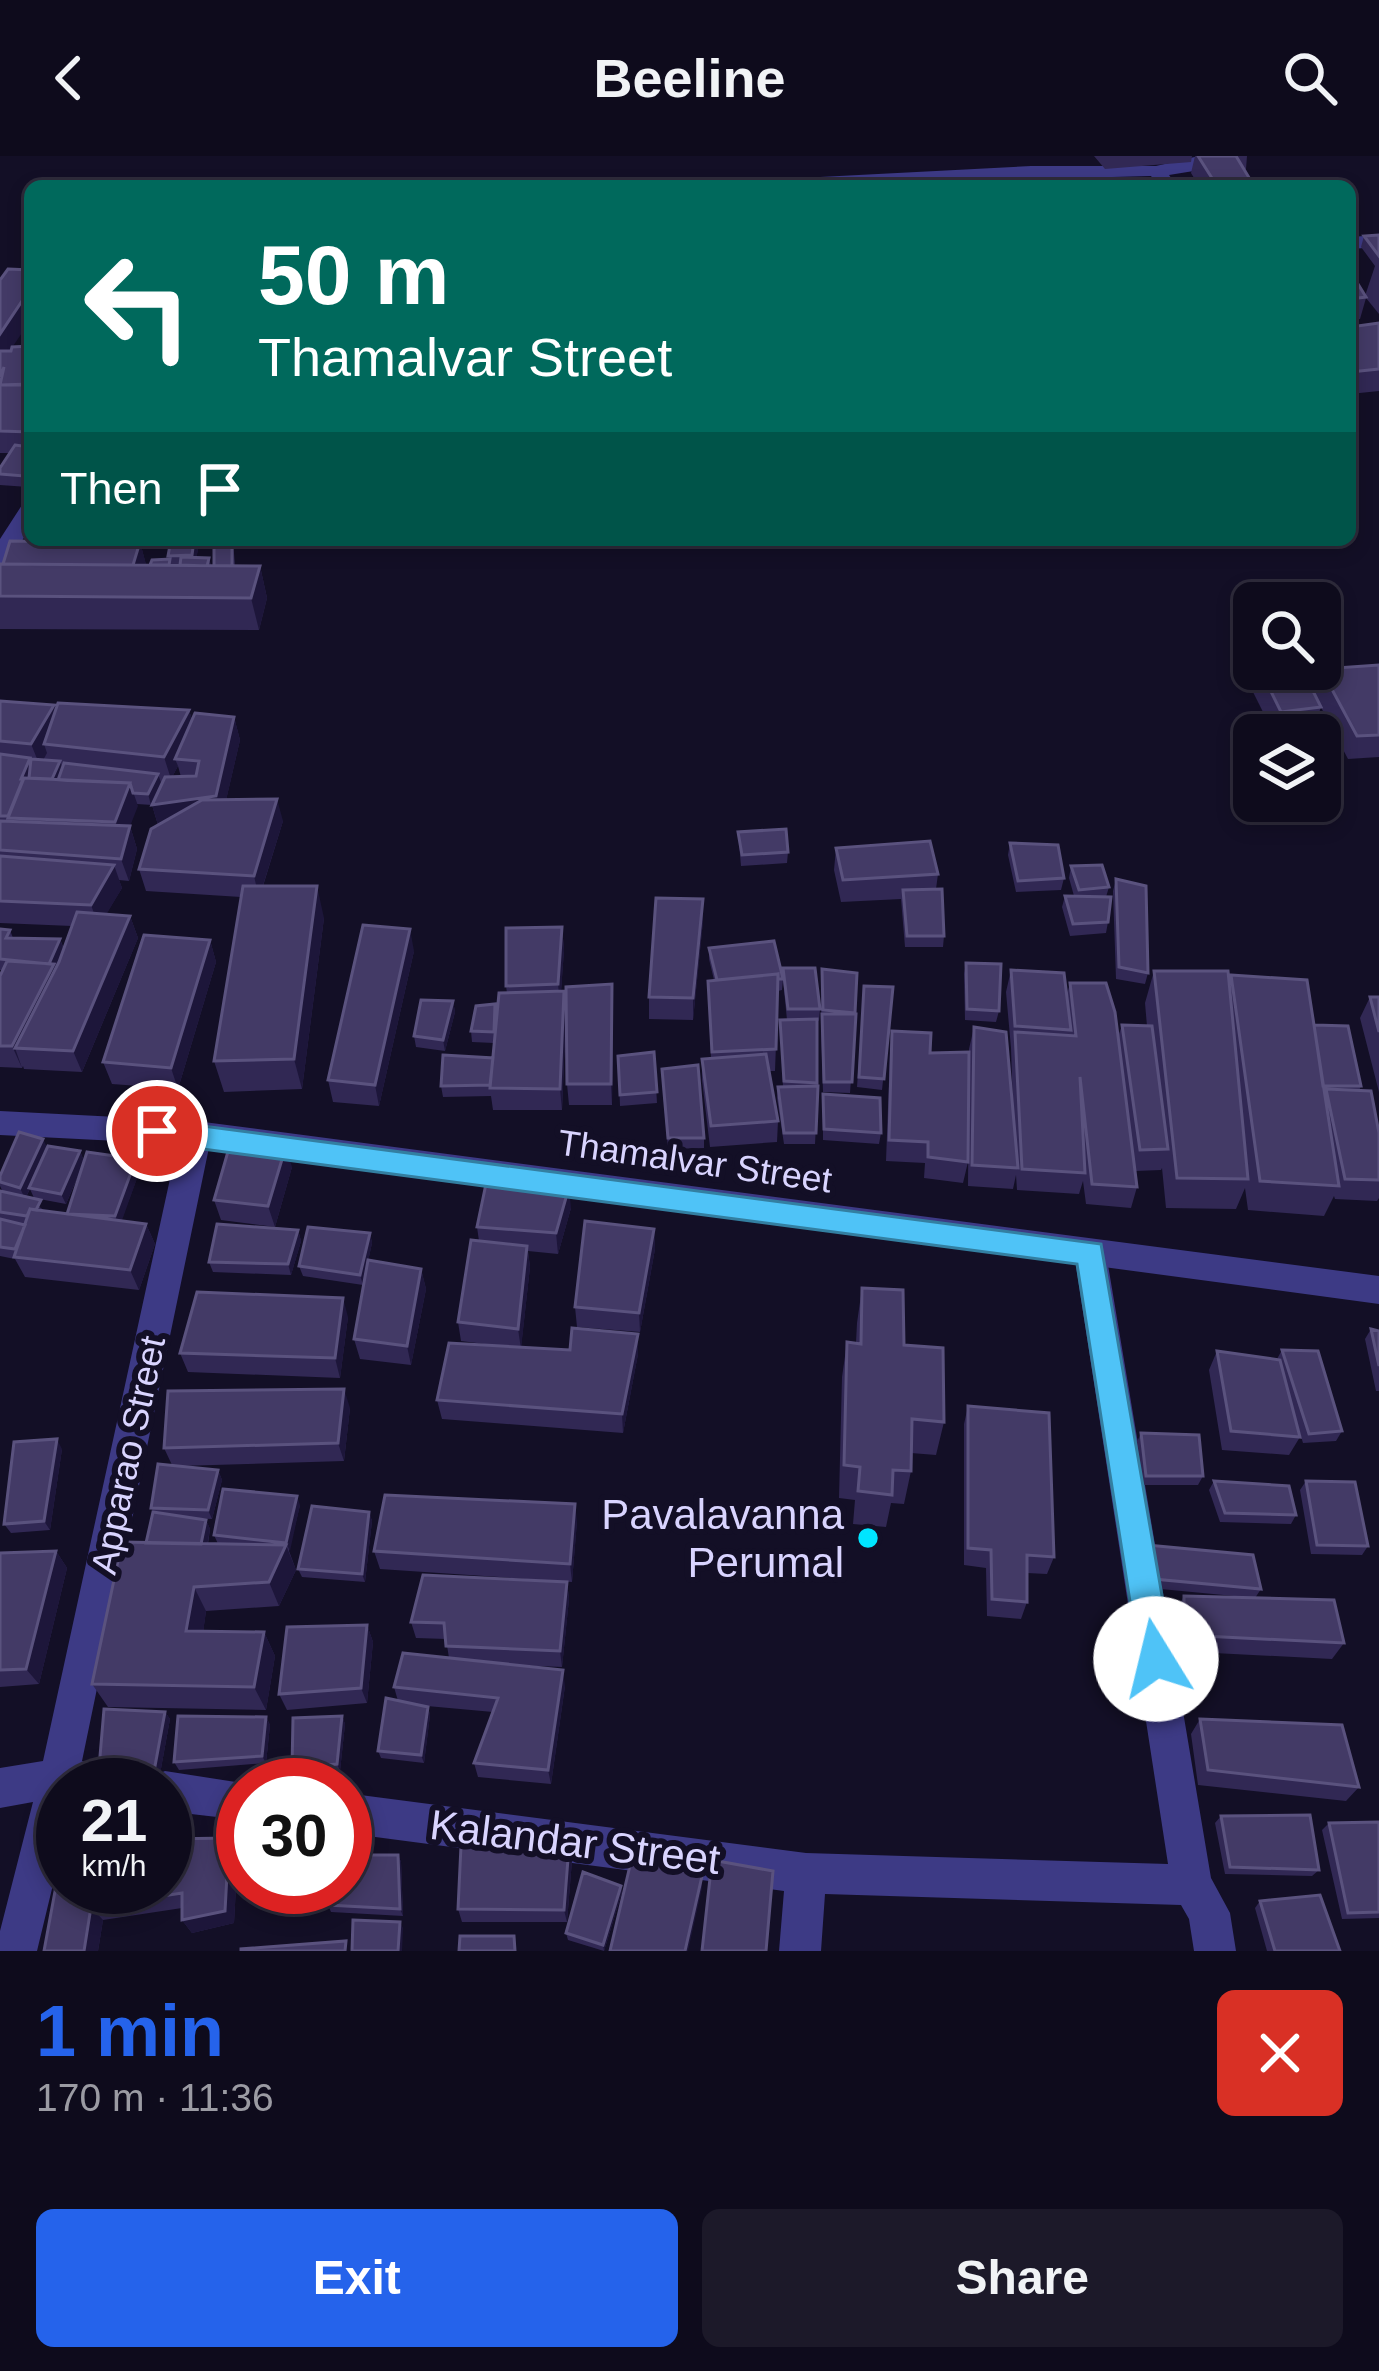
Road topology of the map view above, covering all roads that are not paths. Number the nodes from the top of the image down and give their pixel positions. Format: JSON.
{"nodes":[{"id":1,"x":1210,"y":156,"type":"edge"},
{"id":2,"x":1162,"y":178,"type":"edge"},
{"id":3,"x":870,"y":180,"type":"edge"},
{"id":4,"x":24,"y":520,"type":"edge"},
{"id":5,"x":0,"y":558,"type":"edge"},
{"id":6,"x":0,"y":1123,"type":"edge"},
{"id":7,"x":196,"y":1133,"type":"junction"},
{"id":8,"x":1090,"y":1253,"type":"junction"},
{"id":9,"x":1379,"y":1290,"type":"edge"},
{"id":10,"x":63,"y":1758,"type":"edge"},
{"id":11,"x":36,"y":1782,"type":"edge"},
{"id":12,"x":0,"y":1788,"type":"edge"},
{"id":13,"x":372,"y":1817,"type":"edge"},
{"id":14,"x":36,"y":1871,"type":"edge"},
{"id":15,"x":806,"y":1873,"type":"junction"},
{"id":16,"x":1192,"y":1885,"type":"junction"},
{"id":17,"x":16,"y":1951,"type":"edge"},
{"id":18,"x":800,"y":1951,"type":"edge"},
{"id":19,"x":1215,"y":1951,"type":"edge"}],
"edges":[{"from":1,"to":2,"type":"street"},
{"from":2,"to":3,"type":"street"},
{"from":4,"to":5,"type":"street"},
{"from":6,"to":7,"type":"street","name":"Thamalvar Street"},
{"from":7,"to":8,"type":"street","name":"Thamalvar Street"},
{"from":7,"to":10,"type":"street","name":"Apparao Street"},
{"from":8,"to":9,"type":"street","name":"Thamalvar Street"},
{"from":8,"to":16,"type":"street"},
{"from":11,"to":12,"type":"street"},
{"from":13,"to":15,"type":"street","name":"Kalandar Street"},
{"from":14,"to":17,"type":"street","name":"Apparao Street"},
{"from":15,"to":16,"type":"street","name":"Kalandar Street"},
{"from":15,"to":18,"type":"street"},
{"from":16,"to":19,"type":"street"}]}
